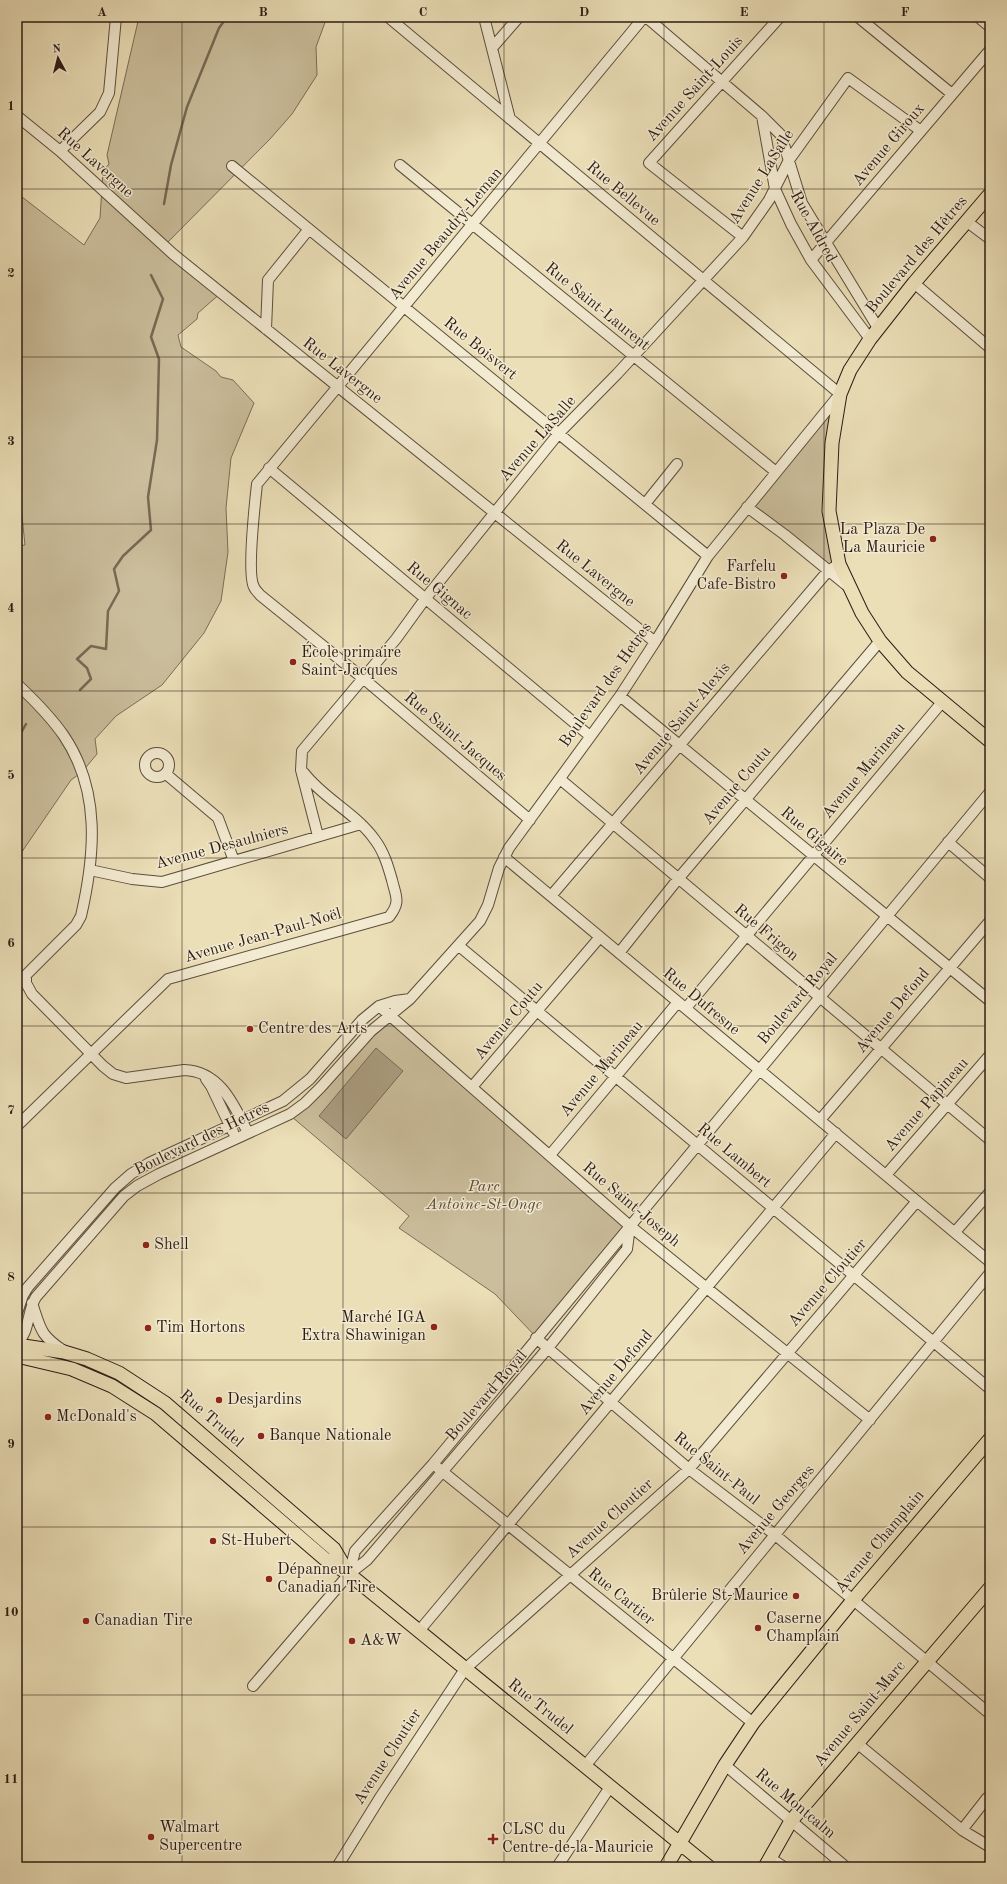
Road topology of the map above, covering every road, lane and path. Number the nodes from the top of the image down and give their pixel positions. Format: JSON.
{"nodes":[{"id":1,"x":116,"y":17,"type":"edge"},
{"id":2,"x":388,"y":17,"type":"edge"},
{"id":3,"x":484,"y":17,"type":"edge"},
{"id":4,"x":519,"y":17,"type":"edge"},
{"id":5,"x":645,"y":17,"type":"edge"},
{"id":6,"x":780,"y":17,"type":"edge"},
{"id":7,"x":858,"y":17,"type":"edge"},
{"id":8,"x":978,"y":17,"type":"edge"},
{"id":9,"x":990,"y":27,"type":"edge"},
{"id":10,"x":492,"y":48,"type":"junction"},
{"id":11,"x":990,"y":50,"type":"edge"},
{"id":12,"x":722,"y":82,"type":"junction"},
{"id":13,"x":952,"y":94,"type":"junction"},
{"id":14,"x":17,"y":116,"type":"edge"},
{"id":15,"x":762,"y":116,"type":"junction"},
{"id":16,"x":510,"y":119,"type":"junction"},
{"id":17,"x":921,"y":131,"type":"junction"},
{"id":18,"x":540,"y":144,"type":"junction"},
{"id":19,"x":60,"y":151,"type":"junction"},
{"id":20,"x":789,"y":160,"type":"junction"},
{"id":21,"x":400,"y":165,"type":"dead end"},
{"id":22,"x":232,"y":166,"type":"dead end"},
{"id":23,"x":775,"y":189,"type":"junction"},
{"id":24,"x":990,"y":194,"type":"edge"},
{"id":25,"x":966,"y":221,"type":"junction"},
{"id":26,"x":472,"y":225,"type":"junction"},
{"id":27,"x":309,"y":229,"type":"junction"},
{"id":28,"x":743,"y":237,"type":"junction"},
{"id":29,"x":990,"y":239,"type":"edge"},
{"id":30,"x":825,"y":244,"type":"junction"},
{"id":31,"x":811,"y":260,"type":"junction"},
{"id":32,"x":702,"y":280,"type":"junction"},
{"id":33,"x":914,"y":283,"type":"junction"},
{"id":34,"x":405,"y":307,"type":"junction"},
{"id":35,"x":878,"y":328,"type":"junction"},
{"id":36,"x":266,"y":329,"type":"junction"},
{"id":37,"x":870,"y":339,"type":"junction"},
{"id":38,"x":990,"y":348,"type":"edge"},
{"id":39,"x":633,"y":356,"type":"junction"},
{"id":40,"x":339,"y":387,"type":"junction"},
{"id":41,"x":840,"y":394,"type":"junction"},
{"id":42,"x":559,"y":434,"type":"junction"},
{"id":43,"x":677,"y":464,"type":"dead end"},
{"id":44,"x":269,"y":468,"type":"junction"},
{"id":45,"x":776,"y":472,"type":"junction"},
{"id":46,"x":645,"y":504,"type":"junction"},
{"id":47,"x":747,"y":507,"type":"junction"},
{"id":48,"x":494,"y":512,"type":"junction"},
{"id":49,"x":708,"y":556,"type":"junction"},
{"id":50,"x":833,"y":567,"type":"junction"},
{"id":51,"x":425,"y":599,"type":"junction"},
{"id":52,"x":880,"y":641,"type":"junction"},
{"id":53,"x":655,"y":642,"type":"junction"},
{"id":54,"x":364,"y":679,"type":"junction"},
{"id":55,"x":17,"y":684,"type":"edge"},
{"id":56,"x":620,"y":696,"type":"junction"},
{"id":57,"x":942,"y":701,"type":"junction"},
{"id":58,"x":590,"y":736,"type":"junction"},
{"id":59,"x":990,"y":741,"type":"edge"},
{"id":60,"x":679,"y":745,"type":"junction"},
{"id":61,"x":301,"y":770,"type":"junction"},
{"id":62,"x":166,"y":774,"type":"dead end"},
{"id":63,"x":560,"y":779,"type":"junction"},
{"id":64,"x":990,"y":792,"type":"edge"},
{"id":65,"x":746,"y":800,"type":"junction"},
{"id":66,"x":530,"y":820,"type":"junction"},
{"id":67,"x":361,"y":824,"type":"junction"},
{"id":68,"x":612,"y":824,"type":"junction"},
{"id":69,"x":318,"y":836,"type":"junction"},
{"id":70,"x":948,"y":842,"type":"junction"},
{"id":71,"x":813,"y":856,"type":"junction"},
{"id":72,"x":504,"y":857,"type":"junction"},
{"id":73,"x":234,"y":861,"type":"junction"},
{"id":74,"x":90,"y":870,"type":"junction"},
{"id":75,"x":990,"y":878,"type":"edge"},
{"id":76,"x":678,"y":879,"type":"junction"},
{"id":77,"x":551,"y":896,"type":"junction"},
{"id":78,"x":886,"y":916,"type":"junction"},
{"id":79,"x":990,"y":921,"type":"edge"},
{"id":80,"x":746,"y":936,"type":"junction"},
{"id":81,"x":600,"y":937,"type":"junction"},
{"id":82,"x":459,"y":946,"type":"junction"},
{"id":83,"x":619,"y":952,"type":"junction"},
{"id":84,"x":949,"y":968,"type":"junction"},
{"id":85,"x":819,"y":997,"type":"junction"},
{"id":86,"x":410,"y":999,"type":"junction"},
{"id":87,"x":990,"y":1002,"type":"edge"},
{"id":88,"x":682,"y":1005,"type":"junction"},
{"id":89,"x":379,"y":1006,"type":"junction"},
{"id":90,"x":536,"y":1012,"type":"junction"},
{"id":91,"x":389,"y":1015,"type":"junction"},
{"id":92,"x":881,"y":1048,"type":"junction"},
{"id":93,"x":91,"y":1054,"type":"junction"},
{"id":94,"x":990,"y":1054,"type":"edge"},
{"id":95,"x":759,"y":1069,"type":"junction"},
{"id":96,"x":202,"y":1074,"type":"junction"},
{"id":97,"x":615,"y":1077,"type":"junction"},
{"id":98,"x":472,"y":1087,"type":"junction"},
{"id":99,"x":948,"y":1105,"type":"junction"},
{"id":100,"x":242,"y":1120,"type":"junction"},
{"id":101,"x":820,"y":1120,"type":"junction"},
{"id":102,"x":18,"y":1123,"type":"edge"},
{"id":103,"x":230,"y":1126,"type":"junction"},
{"id":104,"x":248,"y":1133,"type":"junction"},
{"id":105,"x":836,"y":1134,"type":"junction"},
{"id":106,"x":236,"y":1139,"type":"junction"},
{"id":107,"x":990,"y":1140,"type":"edge"},
{"id":108,"x":697,"y":1145,"type":"junction"},
{"id":109,"x":550,"y":1156,"type":"junction"},
{"id":110,"x":886,"y":1175,"type":"junction"},
{"id":111,"x":990,"y":1192,"type":"edge"},
{"id":112,"x":917,"y":1201,"type":"junction"},
{"id":113,"x":773,"y":1208,"type":"junction"},
{"id":114,"x":630,"y":1226,"type":"junction"},
{"id":115,"x":955,"y":1232,"type":"junction"},
{"id":116,"x":990,"y":1262,"type":"edge"},
{"id":117,"x":990,"y":1273,"type":"edge"},
{"id":118,"x":855,"y":1276,"type":"junction"},
{"id":119,"x":707,"y":1288,"type":"junction"},
{"id":120,"x":20,"y":1292,"type":"edge"},
{"id":121,"x":32,"y":1303,"type":"junction"},
{"id":122,"x":17,"y":1313,"type":"edge"},
{"id":123,"x":536,"y":1338,"type":"junction"},
{"id":124,"x":933,"y":1342,"type":"junction"},
{"id":125,"x":17,"y":1344,"type":"edge"},
{"id":126,"x":548,"y":1348,"type":"junction"},
{"id":127,"x":66,"y":1353,"type":"junction"},
{"id":128,"x":788,"y":1353,"type":"junction"},
{"id":129,"x":17,"y":1356,"type":"edge"},
{"id":130,"x":990,"y":1389,"type":"edge"},
{"id":131,"x":612,"y":1402,"type":"junction"},
{"id":132,"x":870,"y":1420,"type":"junction"},
{"id":133,"x":990,"y":1439,"type":"edge"},
{"id":134,"x":433,"y":1464,"type":"junction"},
{"id":135,"x":689,"y":1468,"type":"junction"},
{"id":136,"x":442,"y":1472,"type":"junction"},
{"id":137,"x":508,"y":1525,"type":"junction"},
{"id":138,"x":774,"y":1534,"type":"junction"},
{"id":139,"x":349,"y":1574,"type":"junction"},
{"id":140,"x":570,"y":1575,"type":"junction"},
{"id":141,"x":990,"y":1588,"type":"edge"},
{"id":142,"x":853,"y":1599,"type":"junction"},
{"id":143,"x":419,"y":1631,"type":"junction"},
{"id":144,"x":673,"y":1658,"type":"junction"},
{"id":145,"x":928,"y":1661,"type":"junction"},
{"id":146,"x":465,"y":1669,"type":"junction"},
{"id":147,"x":253,"y":1686,"type":"dead end"},
{"id":148,"x":990,"y":1714,"type":"edge"},
{"id":149,"x":753,"y":1723,"type":"junction"},
{"id":150,"x":858,"y":1744,"type":"junction"},
{"id":151,"x":725,"y":1765,"type":"junction"},
{"id":152,"x":585,"y":1766,"type":"junction"},
{"id":153,"x":610,"y":1787,"type":"junction"},
{"id":154,"x":990,"y":1800,"type":"edge"},
{"id":155,"x":791,"y":1821,"type":"junction"},
{"id":156,"x":962,"y":1830,"type":"junction"},
{"id":157,"x":679,"y":1842,"type":"junction"},
{"id":158,"x":990,"y":1848,"type":"edge"},
{"id":159,"x":767,"y":1862,"type":"edge"},
{"id":160,"x":337,"y":1867,"type":"edge"},
{"id":161,"x":557,"y":1867,"type":"edge"},
{"id":162,"x":666,"y":1867,"type":"edge"},
{"id":163,"x":709,"y":1867,"type":"edge"},
{"id":164,"x":784,"y":1867,"type":"edge"},
{"id":165,"x":846,"y":1867,"type":"edge"}],
"edges":[{"from":1,"to":19,"type":"street"},
{"from":2,"to":16,"type":"street","name":"Rue Bellevue"},
{"from":3,"to":10,"type":"street"},
{"from":4,"to":10,"type":"street"},
{"from":5,"to":12,"type":"street","name":"Rue Aldred"},
{"from":5,"to":18,"type":"street","name":"Avenue Beaudry-Leman"},
{"from":6,"to":12,"type":"street","name":"Avenue Saint-Louis"},
{"from":7,"to":13,"type":"street"},
{"from":8,"to":9,"type":"street"},
{"from":10,"to":16,"type":"street"},
{"from":11,"to":13,"type":"street","name":"Avenue Giroux"},
{"from":12,"to":15,"type":"street","name":"Rue Aldred"},
{"from":12,"to":28,"type":"street","name":"Avenue Saint-Louis"},
{"from":13,"to":17,"type":"street","name":"Avenue Giroux"},
{"from":14,"to":19,"type":"street","name":"Rue Lavergne"},
{"from":15,"to":20,"type":"street","name":"Rue Aldred"},
{"from":15,"to":23,"type":"street","name":"Rue Aldred"},
{"from":16,"to":18,"type":"street","name":"Rue Bellevue"},
{"from":17,"to":20,"type":"street","name":"Avenue LaSalle"},
{"from":17,"to":30,"type":"street","name":"Avenue Giroux"},
{"from":18,"to":26,"type":"street","name":"Avenue Beaudry-Leman"},
{"from":18,"to":32,"type":"street","name":"Rue Bellevue"},
{"from":19,"to":36,"type":"street","name":"Rue Lavergne"},
{"from":20,"to":23,"type":"street","name":"Avenue LaSalle"},
{"from":20,"to":30,"type":"street","name":"Rue Aldred"},
{"from":21,"to":26,"type":"street","name":"Rue Saint-Laurent"},
{"from":22,"to":27,"type":"street","name":"Rue Boisvert"},
{"from":23,"to":28,"type":"street","name":"Avenue LaSalle"},
{"from":23,"to":31,"type":"street","name":"Rue Aldred"},
{"from":24,"to":25,"type":"main road","name":"Boulevard des Hêtres"},
{"from":25,"to":29,"type":"street"},
{"from":25,"to":33,"type":"main road","name":"Boulevard des Hêtres"},
{"from":26,"to":34,"type":"street","name":"Avenue Beaudry-Leman"},
{"from":26,"to":39,"type":"street","name":"Rue Saint-Laurent"},
{"from":27,"to":34,"type":"street","name":"Rue Boisvert"},
{"from":27,"to":36,"type":"street"},
{"from":28,"to":32,"type":"street","name":"Avenue LaSalle"},
{"from":30,"to":31,"type":"street","name":"Avenue Giroux"},
{"from":30,"to":35,"type":"street","name":"Rue Aldred"},
{"from":31,"to":37,"type":"street","name":"Rue Aldred"},
{"from":32,"to":39,"type":"street","name":"Avenue LaSalle"},
{"from":32,"to":41,"type":"street","name":"Rue Bellevue"},
{"from":33,"to":35,"type":"main road","name":"Boulevard des Hêtres"},
{"from":33,"to":38,"type":"street"},
{"from":34,"to":40,"type":"street","name":"Avenue Beaudry-Leman"},
{"from":34,"to":42,"type":"street","name":"Rue Boisvert"},
{"from":35,"to":37,"type":"main road","name":"Boulevard des Hêtres"},
{"from":36,"to":40,"type":"street","name":"Rue Lavergne"},
{"from":37,"to":41,"type":"main road","name":"Boulevard des Hêtres"},
{"from":39,"to":42,"type":"street","name":"Avenue LaSalle"},
{"from":39,"to":45,"type":"street","name":"Rue Saint-Laurent"},
{"from":40,"to":44,"type":"street","name":"Avenue Beaudry-Leman"},
{"from":40,"to":48,"type":"street","name":"Rue Lavergne"},
{"from":41,"to":45,"type":"street","name":"Boulevard des Hetres"},
{"from":41,"to":50,"type":"main road","name":"Boulevard des Hêtres"},
{"from":42,"to":46,"type":"street","name":"Rue Boisvert"},
{"from":42,"to":48,"type":"street","name":"Avenue LaSalle"},
{"from":43,"to":46,"type":"street"},
{"from":44,"to":51,"type":"street","name":"Rue Gignac"},
{"from":44,"to":54,"type":"street","name":"Rue Saint-Jacques"},
{"from":45,"to":47,"type":"street","name":"Boulevard des Hetres"},
{"from":46,"to":49,"type":"street","name":"Rue Boisvert"},
{"from":47,"to":49,"type":"street","name":"Boulevard des Hetres"},
{"from":47,"to":50,"type":"street"},
{"from":48,"to":51,"type":"street","name":"Avenue LaSalle"},
{"from":48,"to":53,"type":"street","name":"Rue Lavergne"},
{"from":49,"to":53,"type":"street","name":"Boulevard des Hetres"},
{"from":50,"to":52,"type":"main road","name":"Boulevard des Hêtres"},
{"from":50,"to":60,"type":"street","name":"Avenue Saint-Alexis"},
{"from":51,"to":54,"type":"street","name":"Avenue LaSalle"},
{"from":51,"to":58,"type":"street","name":"Rue Gignac"},
{"from":52,"to":57,"type":"main road","name":"Boulevard des Hêtres"},
{"from":52,"to":65,"type":"street","name":"Avenue Coutu"},
{"from":53,"to":56,"type":"street","name":"Boulevard des Hetres"},
{"from":54,"to":61,"type":"street","name":"Avenue LaSalle"},
{"from":54,"to":66,"type":"street","name":"Rue Saint-Jacques"},
{"from":55,"to":74,"type":"street"},
{"from":56,"to":58,"type":"street","name":"Boulevard des Hetres"},
{"from":56,"to":60,"type":"street","name":"Rue Gigaire"},
{"from":57,"to":59,"type":"main road","name":"Boulevard des Hêtres"},
{"from":57,"to":71,"type":"street","name":"Avenue Marineau"},
{"from":58,"to":63,"type":"street","name":"Boulevard des Hetres"},
{"from":60,"to":65,"type":"street","name":"Rue Gigaire"},
{"from":60,"to":68,"type":"street","name":"Avenue Saint-Alexis"},
{"from":61,"to":67,"type":"street","name":"Avenue Jean-Paul-Noël"},
{"from":61,"to":69,"type":"street","name":"Avenue LaSalle"},
{"from":62,"to":73,"type":"street"},
{"from":63,"to":66,"type":"street","name":"Boulevard des Hetres"},
{"from":63,"to":68,"type":"street","name":"Rue Frigon"},
{"from":64,"to":70,"type":"street","name":"Boulevard Royal"},
{"from":65,"to":71,"type":"street","name":"Rue Gigaire"},
{"from":65,"to":76,"type":"street","name":"Avenue Coutu"},
{"from":66,"to":72,"type":"street","name":"Boulevard des Hetres"},
{"from":67,"to":69,"type":"street","name":"Avenue Desaulniers"},
{"from":67,"to":93,"type":"street","name":"Avenue Jean-Paul-Noël"},
{"from":68,"to":76,"type":"street","name":"Rue Frigon"},
{"from":68,"to":77,"type":"street","name":"Avenue Saint-Alexis"},
{"from":69,"to":73,"type":"street","name":"Avenue Desaulniers"},
{"from":70,"to":75,"type":"street"},
{"from":70,"to":78,"type":"street","name":"Boulevard Royal"},
{"from":71,"to":78,"type":"street","name":"Rue Gigaire"},
{"from":71,"to":80,"type":"street","name":"Avenue Marineau"},
{"from":72,"to":77,"type":"street","name":"Rue Dufresne"},
{"from":72,"to":82,"type":"street","name":"Boulevard des Hetres"},
{"from":73,"to":74,"type":"street","name":"Avenue Desaulniers"},
{"from":74,"to":93,"type":"street"},
{"from":76,"to":80,"type":"street","name":"Rue Frigon"},
{"from":76,"to":83,"type":"street","name":"Avenue Coutu"},
{"from":77,"to":81,"type":"street","name":"Rue Dufresne"},
{"from":78,"to":84,"type":"street","name":"Rue Gigaire"},
{"from":78,"to":85,"type":"street","name":"Boulevard Royal"},
{"from":79,"to":84,"type":"street","name":"Avenue Defond"},
{"from":80,"to":85,"type":"street","name":"Rue Frigon"},
{"from":80,"to":88,"type":"street","name":"Avenue Marineau"},
{"from":81,"to":83,"type":"street","name":"Rue Dufresne"},
{"from":81,"to":90,"type":"street","name":"Avenue Coutu"},
{"from":82,"to":86,"type":"street","name":"Boulevard des Hetres"},
{"from":82,"to":90,"type":"street","name":"Rue Lambert"},
{"from":83,"to":88,"type":"street","name":"Rue Dufresne"},
{"from":84,"to":87,"type":"street","name":"Rue Gigaire"},
{"from":84,"to":92,"type":"street","name":"Avenue Defond"},
{"from":85,"to":92,"type":"street","name":"Rue Frigon"},
{"from":85,"to":95,"type":"street","name":"Boulevard Royal"},
{"from":86,"to":89,"type":"street","name":"Boulevard des Hetres"},
{"from":86,"to":91,"type":"street","name":"Boulevard des Hetres"},
{"from":88,"to":95,"type":"street","name":"Rue Dufresne"},
{"from":88,"to":97,"type":"street","name":"Avenue Marineau"},
{"from":89,"to":91,"type":"street","name":"Rue Saint-Joseph"},
{"from":89,"to":100,"type":"street","name":"Boulevard des Hetres"},
{"from":90,"to":97,"type":"street","name":"Rue Lambert"},
{"from":90,"to":98,"type":"street","name":"Avenue Coutu"},
{"from":91,"to":98,"type":"street","name":"Rue Saint-Joseph"},
{"from":91,"to":104,"type":"street","name":"Boulevard des Hetres"},
{"from":92,"to":99,"type":"street","name":"Rue Frigon"},
{"from":92,"to":101,"type":"street","name":"Avenue Defond"},
{"from":93,"to":96,"type":"street"},
{"from":93,"to":102,"type":"street","name":"Avenue Jean-Paul-Noël"},
{"from":94,"to":99,"type":"street","name":"Avenue Papineau"},
{"from":95,"to":101,"type":"street","name":"Rue Dufresne"},
{"from":95,"to":108,"type":"street","name":"Boulevard Royal"},
{"from":96,"to":100,"type":"street"},
{"from":96,"to":103,"type":"street"},
{"from":97,"to":108,"type":"street","name":"Rue Lambert"},
{"from":97,"to":109,"type":"street","name":"Avenue Marineau"},
{"from":98,"to":109,"type":"street","name":"Rue Saint-Joseph"},
{"from":99,"to":107,"type":"street","name":"Rue Frigon"},
{"from":99,"to":110,"type":"street","name":"Avenue Papineau"},
{"from":100,"to":103,"type":"street","name":"Boulevard des Hetres"},
{"from":100,"to":104,"type":"street"},
{"from":101,"to":105,"type":"street","name":"Rue Dufresne"},
{"from":103,"to":106,"type":"street"},
{"from":103,"to":120,"type":"street","name":"Boulevard des Hetres"},
{"from":104,"to":106,"type":"street","name":"Boulevard des Hetres"},
{"from":105,"to":110,"type":"street","name":"Rue Dufresne"},
{"from":105,"to":113,"type":"street","name":"Avenue Defond"},
{"from":106,"to":121,"type":"street","name":"Boulevard des Hetres"},
{"from":108,"to":113,"type":"street","name":"Rue Lambert"},
{"from":108,"to":114,"type":"street","name":"Boulevard Royal"},
{"from":109,"to":114,"type":"street","name":"Rue Saint-Joseph"},
{"from":110,"to":112,"type":"street","name":"Rue Dufresne"},
{"from":111,"to":115,"type":"street"},
{"from":112,"to":115,"type":"street","name":"Rue Dufresne"},
{"from":112,"to":118,"type":"street","name":"Avenue Cloutier"},
{"from":113,"to":118,"type":"street","name":"Rue Lambert"},
{"from":113,"to":119,"type":"street","name":"Avenue Defond"},
{"from":114,"to":119,"type":"street","name":"Rue Saint-Joseph"},
{"from":114,"to":123,"type":"street","name":"Boulevard Royal"},
{"from":114,"to":126,"type":"street","name":"Boulevard Royal"},
{"from":115,"to":116,"type":"street","name":"Rue Dufresne"},
{"from":117,"to":124,"type":"street","name":"Avenue Georges"},
{"from":118,"to":124,"type":"street","name":"Rue Lambert"},
{"from":118,"to":128,"type":"street","name":"Avenue Cloutier"},
{"from":119,"to":128,"type":"street","name":"Rue Saint-Joseph"},
{"from":119,"to":131,"type":"street","name":"Avenue Defond"},
{"from":120,"to":122,"type":"street","name":"Boulevard des Hetres"},
{"from":121,"to":125,"type":"street","name":"Boulevard des Hetres"},
{"from":121,"to":127,"type":"street"},
{"from":123,"to":126,"type":"street","name":"Rue Saint-Paul"},
{"from":123,"to":134,"type":"street","name":"Boulevard Royal"},
{"from":124,"to":130,"type":"street","name":"Rue Lambert"},
{"from":124,"to":132,"type":"street","name":"Avenue Georges"},
{"from":125,"to":127,"type":"main road","name":"Rue Trudel"},
{"from":126,"to":131,"type":"street","name":"Rue Saint-Paul"},
{"from":126,"to":136,"type":"street","name":"Boulevard Royal"},
{"from":127,"to":139,"type":"main road","name":"Rue Trudel"},
{"from":128,"to":132,"type":"street","name":"Rue Saint-Joseph"},
{"from":128,"to":135,"type":"street","name":"Avenue Cloutier"},
{"from":129,"to":139,"type":"main road","name":"Rue Trudel"},
{"from":131,"to":135,"type":"street","name":"Rue Saint-Paul"},
{"from":131,"to":137,"type":"street","name":"Avenue Defond"},
{"from":132,"to":138,"type":"street","name":"Avenue Georges"},
{"from":133,"to":142,"type":"main road","name":"Avenue Champlain"},
{"from":134,"to":136,"type":"street","name":"Rue Cartier"},
{"from":134,"to":139,"type":"street","name":"Boulevard Royal"},
{"from":135,"to":138,"type":"street","name":"Rue Saint-Paul"},
{"from":135,"to":140,"type":"street","name":"Avenue Cloutier"},
{"from":136,"to":137,"type":"street","name":"Rue Cartier"},
{"from":136,"to":139,"type":"street","name":"Boulevard Royal"},
{"from":137,"to":140,"type":"street","name":"Rue Cartier"},
{"from":137,"to":143,"type":"street","name":"Avenue Defond"},
{"from":138,"to":142,"type":"street","name":"Rue Saint-Paul"},
{"from":138,"to":144,"type":"street","name":"Avenue Georges"},
{"from":139,"to":143,"type":"main road","name":"Rue Trudel"},
{"from":139,"to":147,"type":"street","name":"Boulevard Royal"},
{"from":140,"to":144,"type":"street","name":"Rue Cartier"},
{"from":140,"to":146,"type":"street","name":"Avenue Cloutier"},
{"from":141,"to":145,"type":"main road","name":"Avenue Saint-Marc"},
{"from":142,"to":145,"type":"street","name":"Rue Saint-Paul"},
{"from":142,"to":149,"type":"main road","name":"Avenue Champlain"},
{"from":143,"to":146,"type":"main road","name":"Rue Trudel"},
{"from":144,"to":149,"type":"street","name":"Rue Cartier"},
{"from":144,"to":152,"type":"street","name":"Avenue Georges"},
{"from":145,"to":148,"type":"street","name":"Rue Saint-Paul"},
{"from":145,"to":150,"type":"main road","name":"Avenue Saint-Marc"},
{"from":146,"to":152,"type":"main road","name":"Rue Trudel"},
{"from":146,"to":160,"type":"street","name":"Avenue Cloutier"},
{"from":149,"to":151,"type":"main road","name":"Avenue Champlain"},
{"from":150,"to":155,"type":"main road","name":"Avenue Saint-Marc"},
{"from":150,"to":156,"type":"street"},
{"from":151,"to":155,"type":"street","name":"Rue Montcalm"},
{"from":151,"to":157,"type":"main road","name":"Avenue Champlain"},
{"from":152,"to":153,"type":"main road","name":"Rue Trudel"},
{"from":153,"to":157,"type":"main road","name":"Rue Trudel"},
{"from":153,"to":161,"type":"street"},
{"from":154,"to":156,"type":"street"},
{"from":155,"to":159,"type":"main road","name":"Avenue Saint-Marc"},
{"from":155,"to":165,"type":"street","name":"Rue Montcalm"},
{"from":156,"to":158,"type":"street"},
{"from":157,"to":162,"type":"main road","name":"Avenue Champlain"},
{"from":157,"to":163,"type":"main road","name":"Rue Trudel"},
{"from":159,"to":164,"type":"street"}]}
